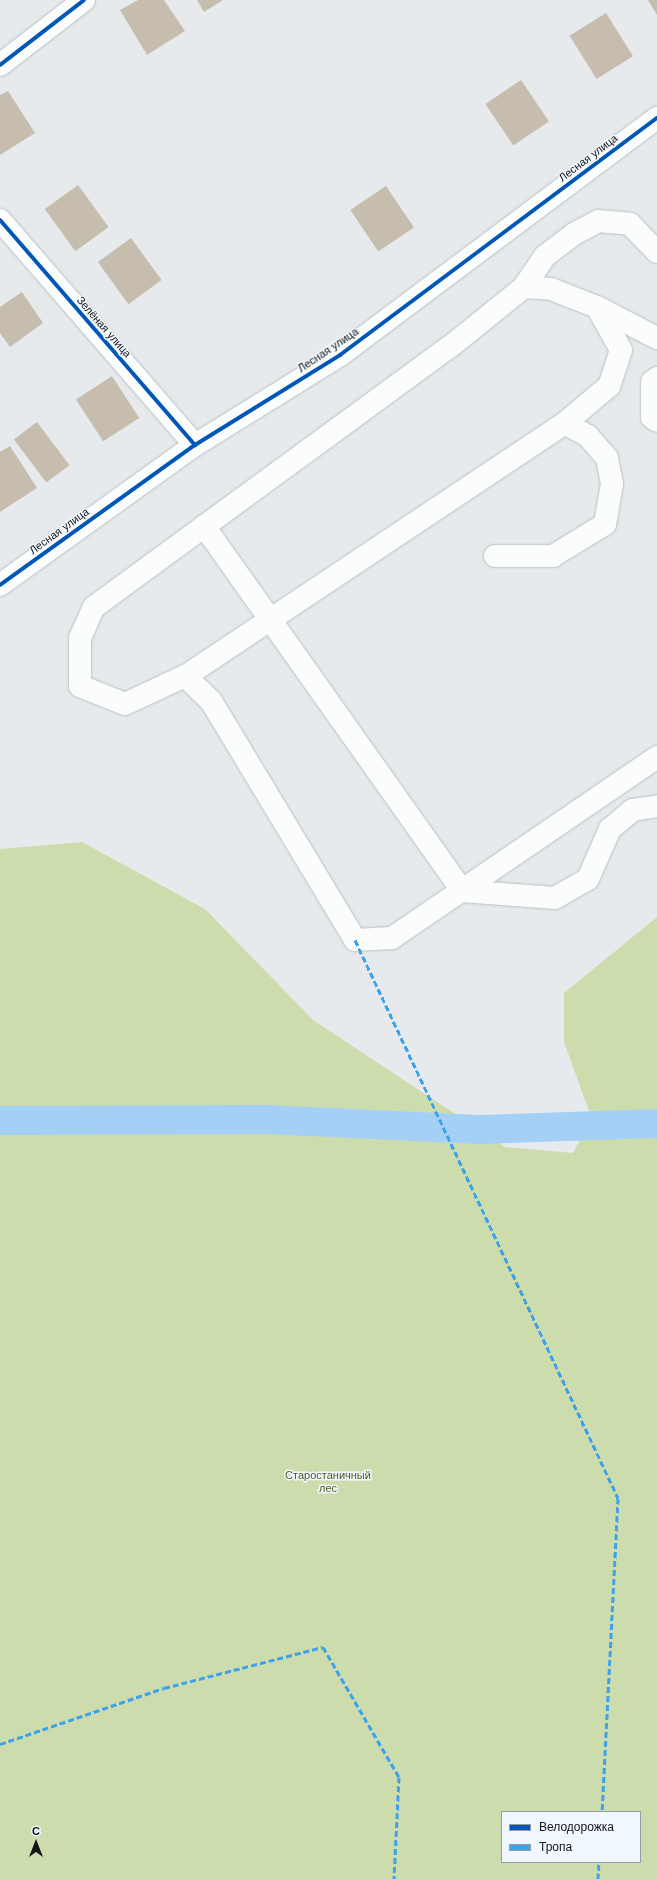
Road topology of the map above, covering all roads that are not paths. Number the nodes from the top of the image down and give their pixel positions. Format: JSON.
{"nodes":[{"id":1,"x":84,"y":0,"type":"edge"},
{"id":2,"x":0,"y":65,"type":"edge"},
{"id":3,"x":657,"y":118,"type":"edge"},
{"id":4,"x":0,"y":220,"type":"edge"},
{"id":5,"x":657,"y":252,"type":"edge"},
{"id":6,"x":524,"y":287,"type":"junction"},
{"id":7,"x":597,"y":307,"type":"junction"},
{"id":8,"x":657,"y":338,"type":"edge"},
{"id":9,"x":657,"y":378,"type":"edge"},
{"id":10,"x":657,"y":422,"type":"edge"},
{"id":11,"x":565,"y":423,"type":"junction"},
{"id":12,"x":195,"y":445,"type":"junction"},
{"id":13,"x":204,"y":526,"type":"junction"},
{"id":14,"x":495,"y":556,"type":"dead end"},
{"id":15,"x":0,"y":585,"type":"edge"},
{"id":16,"x":268,"y":619,"type":"junction"},
{"id":17,"x":185,"y":676,"type":"junction"},
{"id":18,"x":657,"y":757,"type":"edge"},
{"id":19,"x":657,"y":806,"type":"edge"},
{"id":20,"x":462,"y":891,"type":"junction"}],
"edges":[{"from":1,"to":2,"type":"street"},
{"from":3,"to":12,"type":"street","name":"Лесная улица"},
{"from":4,"to":12,"type":"street","name":"Зелёная улица"},
{"from":5,"to":6,"type":"street"},
{"from":6,"to":7,"type":"street"},
{"from":6,"to":13,"type":"street"},
{"from":7,"to":8,"type":"street"},
{"from":7,"to":11,"type":"street"},
{"from":9,"to":10,"type":"street"},
{"from":11,"to":14,"type":"street"},
{"from":11,"to":16,"type":"street"},
{"from":12,"to":15,"type":"street","name":"Лесная улица"},
{"from":13,"to":16,"type":"street"},
{"from":13,"to":17,"type":"street"},
{"from":16,"to":17,"type":"street"},
{"from":16,"to":20,"type":"street"},
{"from":17,"to":20,"type":"street"},
{"from":18,"to":20,"type":"street"},
{"from":19,"to":20,"type":"street"}]}
